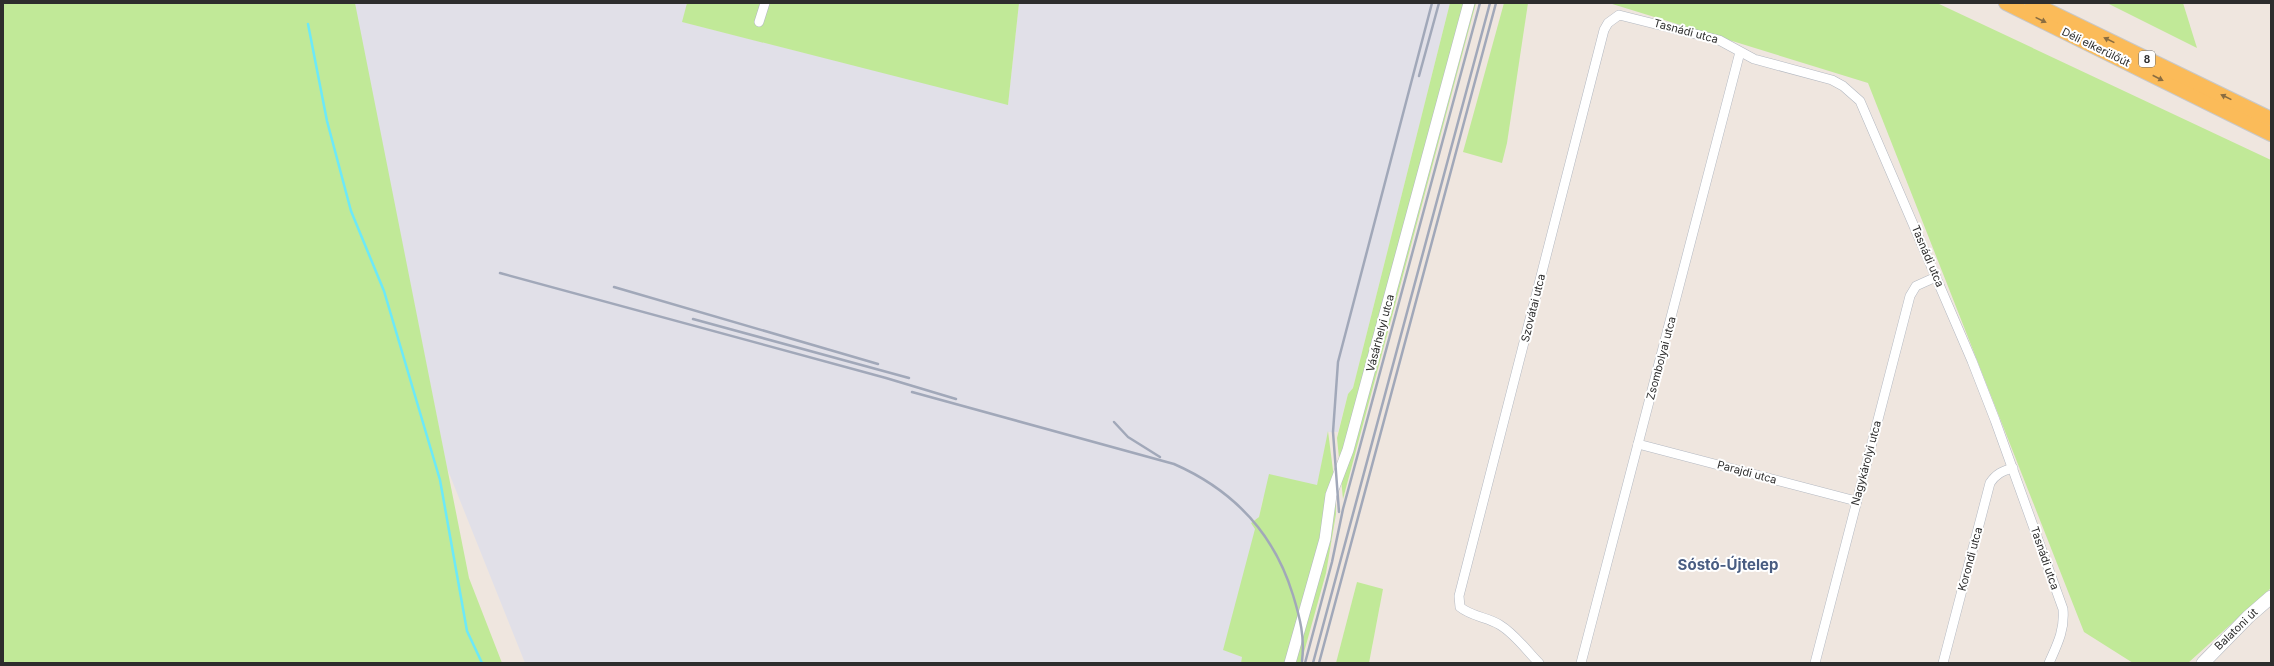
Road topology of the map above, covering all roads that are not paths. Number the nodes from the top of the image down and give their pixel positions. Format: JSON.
{"nodes":[{"id":1,"x":765,"y":3,"type":"edge"},
{"id":2,"x":1469,"y":3,"type":"edge"},
{"id":3,"x":2006,"y":3,"type":"edge"},
{"id":4,"x":2032,"y":3,"type":"edge"},
{"id":5,"x":1614,"y":18,"type":"joint"},
{"id":6,"x":759,"y":22,"type":"dead end"},
{"id":7,"x":1740,"y":52,"type":"junction"},
{"id":8,"x":2264,"y":119,"type":"edge"},
{"id":9,"x":2271,"y":134,"type":"edge"},
{"id":10,"x":2271,"y":141,"type":"edge"},
{"id":11,"x":1936,"y":277,"type":"junction"},
{"id":12,"x":1638,"y":444,"type":"junction"},
{"id":13,"x":2013,"y":468,"type":"junction"},
{"id":14,"x":1856,"y":501,"type":"junction"},
{"id":15,"x":2271,"y":597,"type":"edge"},
{"id":16,"x":1290,"y":663,"type":"edge"},
{"id":17,"x":1539,"y":663,"type":"edge"},
{"id":18,"x":1581,"y":663,"type":"edge"},
{"id":19,"x":1815,"y":663,"type":"edge"},
{"id":20,"x":1943,"y":663,"type":"edge"},
{"id":21,"x":2049,"y":663,"type":"edge"},
{"id":22,"x":2203,"y":663,"type":"edge"}],
"edges":[{"from":1,"to":6,"type":"street"},
{"from":2,"to":16,"type":"street","name":"Vásárhelyi utca"},
{"from":3,"to":8,"type":"main road","name":"Déli elkerülőút","number":"8","one_way":true},
{"from":8,"to":4,"type":"main road","name":"Déli elkerülőút","number":"8","one_way":true},
{"from":5,"to":7,"type":"street","name":"Tasnádi utca"},
{"from":5,"to":17,"type":"street","name":"Szovátai utca"},
{"from":7,"to":11,"type":"street","name":"Tasnádi utca"},
{"from":7,"to":12,"type":"street","name":"Zsombolyai utca"},
{"from":8,"to":9,"type":"main road","name":"Déli elkerülőút","number":"8"},
{"from":8,"to":10,"type":"main road"},
{"from":11,"to":13,"type":"street","name":"Tasnádi utca"},
{"from":11,"to":14,"type":"street","name":"Nagykárolyi utca"},
{"from":12,"to":14,"type":"street","name":"Parajdi utca"},
{"from":12,"to":18,"type":"street","name":"Zsombolyai utca"},
{"from":13,"to":20,"type":"street","name":"Korondi utca"},
{"from":13,"to":21,"type":"street","name":"Tasnádi utca"},
{"from":14,"to":19,"type":"street","name":"Nagykárolyi utca"},
{"from":15,"to":22,"type":"main road","name":"Balatoni út"}]}
